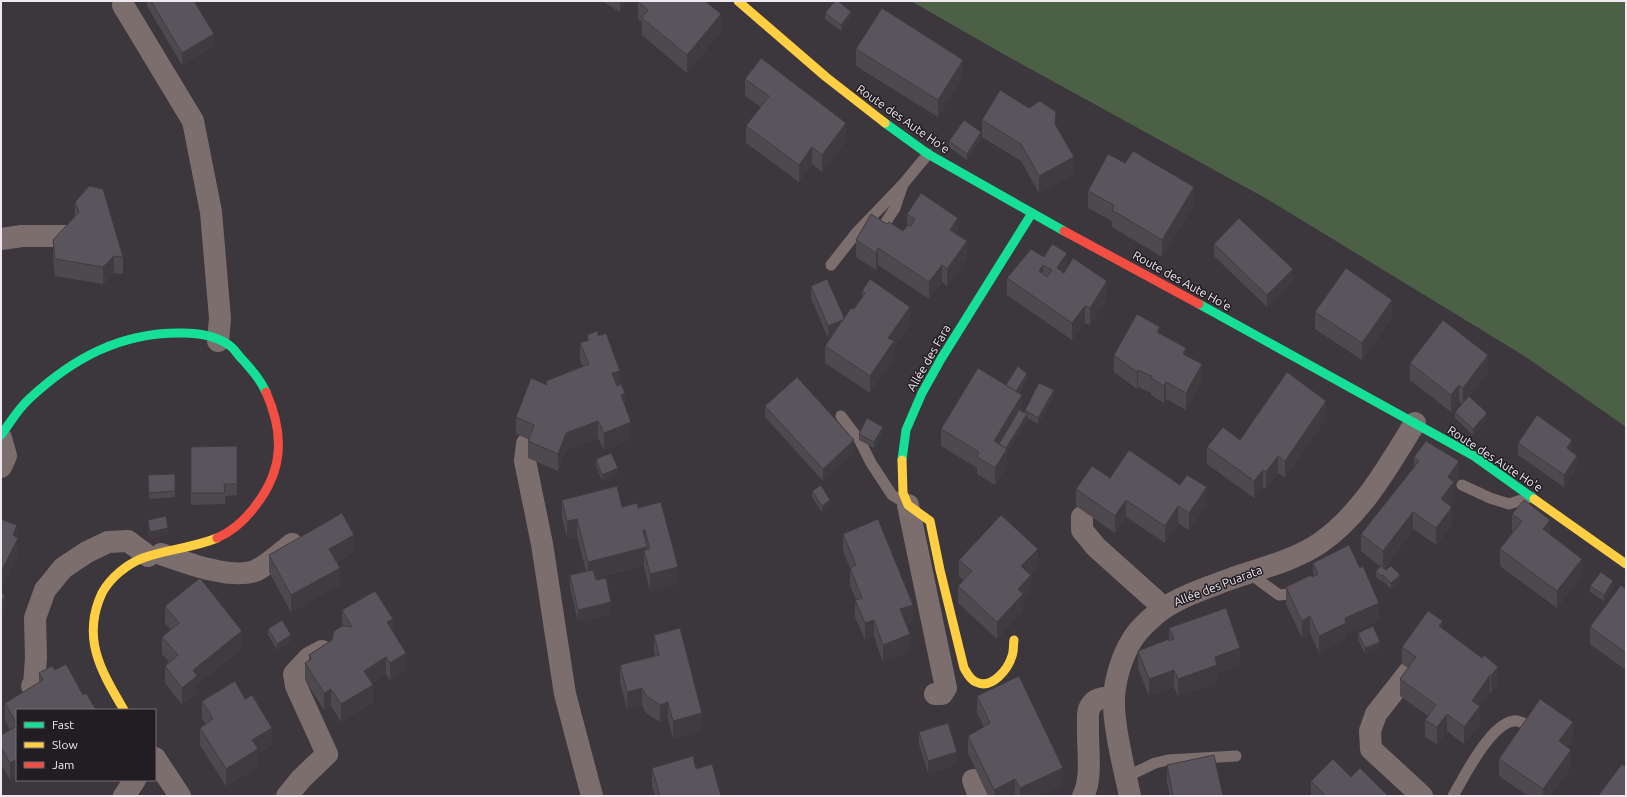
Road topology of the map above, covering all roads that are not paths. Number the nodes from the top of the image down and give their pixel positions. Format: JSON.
{"nodes":[{"id":1,"x":738,"y":1,"type":"edge"},
{"id":2,"x":123,"y":5,"type":"dead end"},
{"id":3,"x":928,"y":154,"type":"junction"},
{"id":4,"x":904,"y":183,"type":"junction"},
{"id":5,"x":1032,"y":213,"type":"junction"},
{"id":6,"x":880,"y":231,"type":"edge"},
{"id":7,"x":67,"y":236,"type":"edge"},
{"id":8,"x":1,"y":239,"type":"edge"},
{"id":9,"x":831,"y":265,"type":"dead end"},
{"id":10,"x":218,"y":341,"type":"junction"},
{"id":11,"x":841,"y":416,"type":"dead end"},
{"id":12,"x":1416,"y":423,"type":"junction"},
{"id":13,"x":1,"y":435,"type":"edge"},
{"id":14,"x":1,"y":438,"type":"edge"},
{"id":15,"x":528,"y":444,"type":"edge"},
{"id":16,"x":1,"y":467,"type":"edge"},
{"id":17,"x":1462,"y":485,"type":"dead end"},
{"id":18,"x":1532,"y":496,"type":"junction"},
{"id":19,"x":908,"y":505,"type":"junction"},
{"id":20,"x":1082,"y":517,"type":"dead end"},
{"id":21,"x":300,"y":538,"type":"edge"},
{"id":22,"x":154,"y":555,"type":"junction"},
{"id":23,"x":1626,"y":564,"type":"edge"},
{"id":24,"x":1249,"y":573,"type":"junction"},
{"id":25,"x":1308,"y":590,"type":"edge"},
{"id":26,"x":1164,"y":608,"type":"junction"},
{"id":27,"x":1014,"y":640,"type":"dead end"},
{"id":28,"x":322,"y":651,"type":"edge"},
{"id":29,"x":1409,"y":672,"type":"edge"},
{"id":30,"x":32,"y":686,"type":"edge"},
{"id":31,"x":935,"y":694,"type":"dead end"},
{"id":32,"x":1114,"y":698,"type":"junction"},
{"id":33,"x":123,"y":709,"type":"edge"},
{"id":34,"x":1526,"y":724,"type":"edge"},
{"id":35,"x":1236,"y":756,"type":"dead end"},
{"id":36,"x":156,"y":760,"type":"edge"},
{"id":37,"x":134,"y":781,"type":"edge"},
{"id":38,"x":1128,"y":787,"type":"edge"},
{"id":39,"x":124,"y":796,"type":"edge"},
{"id":40,"x":180,"y":796,"type":"edge"},
{"id":41,"x":287,"y":796,"type":"edge"},
{"id":42,"x":592,"y":796,"type":"edge"},
{"id":43,"x":1083,"y":796,"type":"edge"},
{"id":44,"x":1422,"y":796,"type":"edge"},
{"id":45,"x":1453,"y":796,"type":"edge"}],
"edges":[{"from":1,"to":3,"type":"street","name":"Route des Aute Ho'e"},
{"from":2,"to":10,"type":"street"},
{"from":3,"to":4,"type":"lane"},
{"from":3,"to":5,"type":"street","name":"Route des Aute Ho'e"},
{"from":4,"to":6,"type":"lane"},
{"from":4,"to":9,"type":"lane"},
{"from":5,"to":12,"type":"street","name":"Route des Aute Ho'e"},
{"from":5,"to":19,"type":"street","name":"Allée des Fara"},
{"from":7,"to":8,"type":"street"},
{"from":10,"to":13,"type":"street"},
{"from":10,"to":22,"type":"street"},
{"from":11,"to":19,"type":"lane"},
{"from":12,"to":18,"type":"street","name":"Route des Aute Ho'e"},
{"from":12,"to":24,"type":"street","name":"Allée des Puarata"},
{"from":14,"to":16,"type":"street"},
{"from":15,"to":42,"type":"street"},
{"from":17,"to":18,"type":"lane"},
{"from":18,"to":23,"type":"street","name":"Route des Aute Ho'e"},
{"from":19,"to":27,"type":"street"},
{"from":19,"to":31,"type":"street"},
{"from":20,"to":26,"type":"street"},
{"from":21,"to":22,"type":"street"},
{"from":22,"to":30,"type":"street"},
{"from":22,"to":33,"type":"street"},
{"from":24,"to":25,"type":"lane"},
{"from":24,"to":26,"type":"street","name":"Allée des Puarata"},
{"from":26,"to":32,"type":"street","name":"Allée des Puarata"},
{"from":28,"to":41,"type":"street"},
{"from":29,"to":44,"type":"street"},
{"from":32,"to":38,"type":"street","name":"Allée des Puarata"},
{"from":32,"to":43,"type":"street"},
{"from":34,"to":45,"type":"lane"},
{"from":35,"to":38,"type":"lane"},
{"from":36,"to":40,"type":"street"},
{"from":37,"to":39,"type":"street"}]}
